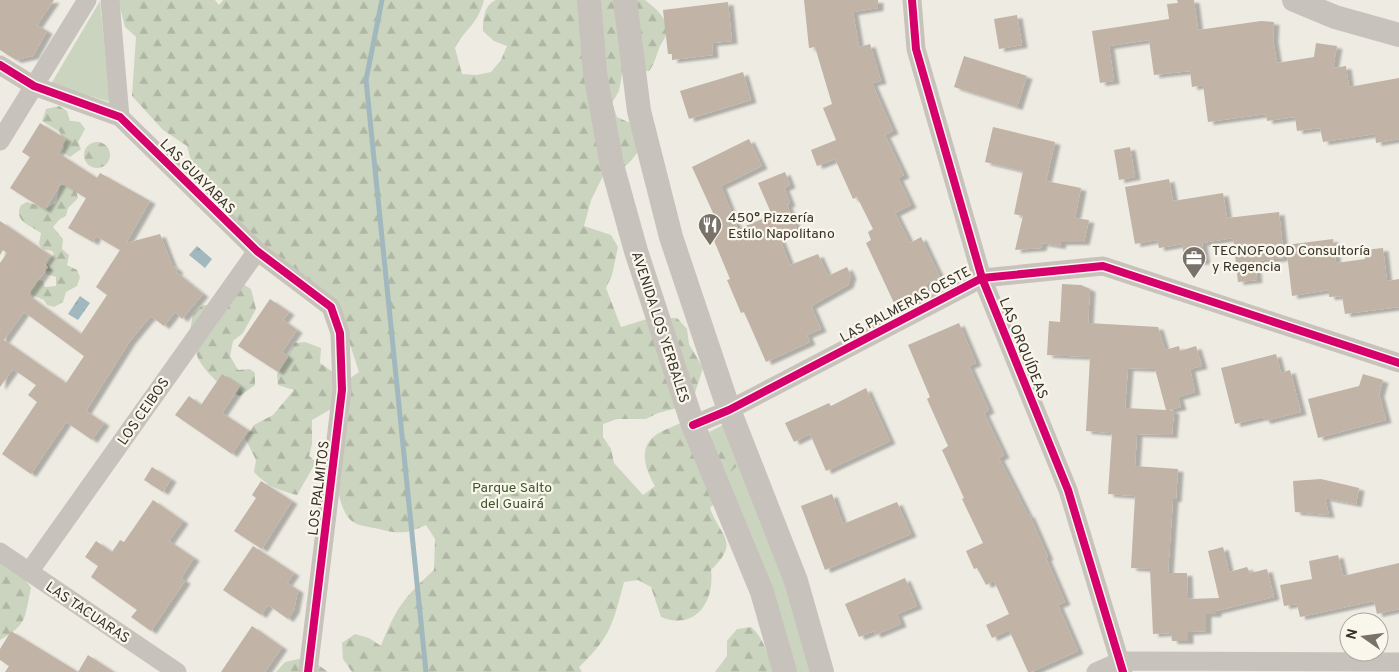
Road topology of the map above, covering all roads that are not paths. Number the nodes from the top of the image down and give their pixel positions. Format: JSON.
{"nodes":[{"id":1,"x":87,"y":0,"type":"edge"},
{"id":2,"x":110,"y":0,"type":"edge"},
{"id":3,"x":589,"y":0,"type":"edge"},
{"id":4,"x":625,"y":0,"type":"edge"},
{"id":5,"x":912,"y":0,"type":"edge"},
{"id":6,"x":1294,"y":0,"type":"edge"},
{"id":7,"x":1399,"y":36,"type":"edge"},
{"id":8,"x":0,"y":65,"type":"edge"},
{"id":9,"x":34,"y":86,"type":"junction"},
{"id":10,"x":120,"y":117,"type":"junction"},
{"id":11,"x":0,"y":141,"type":"edge"},
{"id":12,"x":257,"y":251,"type":"junction"},
{"id":13,"x":982,"y":278,"type":"junction"},
{"id":14,"x":331,"y":307,"type":"joint"},
{"id":15,"x":1399,"y":363,"type":"edge"},
{"id":16,"x":729,"y":410,"type":"junction"},
{"id":17,"x":693,"y":425,"type":"junction"},
{"id":18,"x":0,"y":552,"type":"edge"},
{"id":19,"x":29,"y":572,"type":"junction"},
{"id":20,"x":1399,"y":662,"type":"edge"},
{"id":21,"x":1122,"y":666,"type":"edge"},
{"id":22,"x":177,"y":672,"type":"edge"},
{"id":23,"x":308,"y":672,"type":"edge"},
{"id":24,"x":785,"y":672,"type":"edge"},
{"id":25,"x":822,"y":672,"type":"edge"},
{"id":26,"x":1096,"y":672,"type":"edge"}],
"edges":[{"from":1,"to":9,"type":"street"},
{"from":2,"to":10,"type":"street"},
{"from":3,"to":17,"type":"street","name":"AVENIDA LOS YERBALES"},
{"from":4,"to":16,"type":"street"},
{"from":5,"to":13,"type":"street","name":"LAS ORQUÍDEAS"},
{"from":6,"to":7,"type":"street"},
{"from":8,"to":9,"type":"street","name":"LAS GUAYABAS"},
{"from":9,"to":10,"type":"street","name":"LAS GUAYABAS"},
{"from":9,"to":11,"type":"street"},
{"from":10,"to":12,"type":"street","name":"LAS GUAYABAS"},
{"from":12,"to":14,"type":"street","name":"LAS GUAYABAS"},
{"from":12,"to":19,"type":"street","name":"LOS CEIBOS"},
{"from":13,"to":15,"type":"street","name":"LAS PALMERAS OESTE"},
{"from":13,"to":16,"type":"street","name":"LAS PALMERAS OESTE"},
{"from":13,"to":21,"type":"street","name":"LAS ORQUÍDEAS"},
{"from":14,"to":23,"type":"street","name":"LOS PALMITOS"},
{"from":16,"to":17,"type":"street","name":"LAS PALMERAS OESTE"},
{"from":16,"to":25,"type":"street"},
{"from":17,"to":24,"type":"street","name":"AVENIDA LOS YERBALES"},
{"from":18,"to":19,"type":"street","name":"LAS TACUARAS"},
{"from":19,"to":22,"type":"street","name":"LAS TACUARAS"},
{"from":20,"to":21,"type":"street"},
{"from":21,"to":26,"type":"street"}]}
